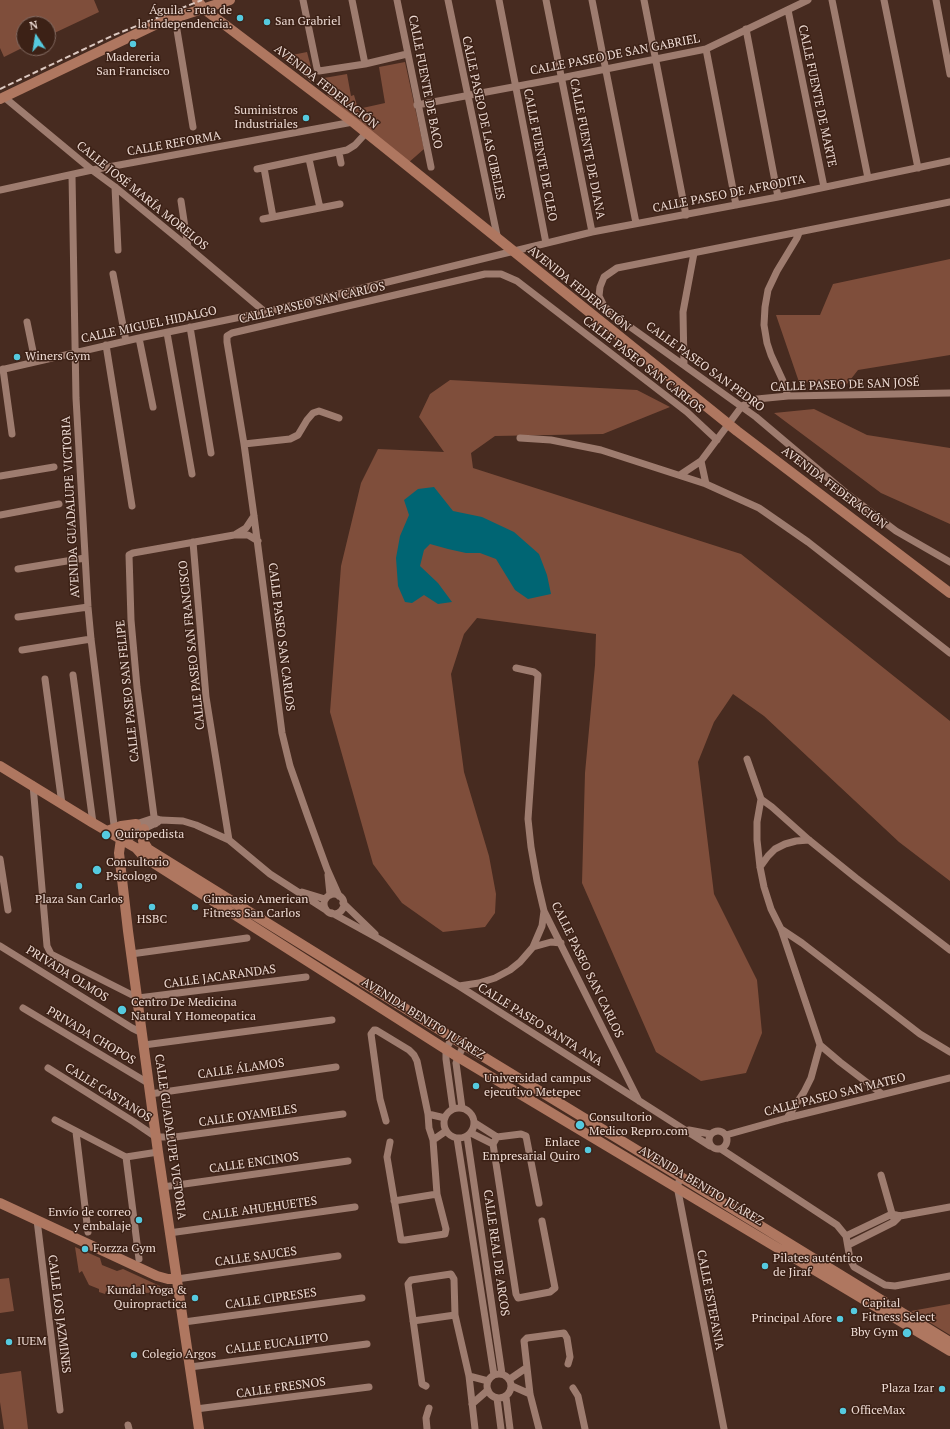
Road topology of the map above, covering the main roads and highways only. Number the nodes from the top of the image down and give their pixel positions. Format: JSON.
{"nodes":[{"id":1,"x":197,"y":0,"type":"edge"},
{"id":2,"x":230,"y":0,"type":"edge"},
{"id":3,"x":204,"y":9,"type":"junction"},
{"id":4,"x":2,"y":98,"type":"edge"},
{"id":5,"x":950,"y":593,"type":"edge"},
{"id":6,"x":0,"y":766,"type":"edge"},
{"id":7,"x":117,"y":837,"type":"junction"},
{"id":8,"x":136,"y":848,"type":"junction"},
{"id":9,"x":148,"y":848,"type":"junction"},
{"id":10,"x":0,"y":1203,"type":"edge"},
{"id":11,"x":177,"y":1279,"type":"junction"},
{"id":12,"x":950,"y":1342,"type":"edge"},
{"id":13,"x":950,"y":1351,"type":"edge"},
{"id":14,"x":199,"y":1429,"type":"edge"}],
"edges":[{"from":1,"to":3,"type":"main road","name":"AVENIDA FEDERACIÓN"},
{"from":2,"to":3,"type":"main road"},
{"from":3,"to":4,"type":"main road"},
{"from":3,"to":5,"type":"main road","name":"AVENIDA FEDERACIÓN"},
{"from":6,"to":7,"type":"main road","name":"AVENIDA BENITO JUÁREZ"},
{"from":7,"to":8,"type":"main road","name":"AVENIDA BENITO JUÁREZ"},
{"from":7,"to":9,"type":"main road"},
{"from":7,"to":11,"type":"main road","name":"CALLE GUADALUPE VICTORIA"},
{"from":8,"to":9,"type":"main road"},
{"from":8,"to":13,"type":"main road","name":"AVENIDA BENITO JUÁREZ"},
{"from":9,"to":12,"type":"main road","name":"AVENIDA BENITO JUÁREZ"},
{"from":10,"to":11,"type":"main road"},
{"from":11,"to":14,"type":"main road","name":"CALLE GUADALUPE VICTORIA"}]}
